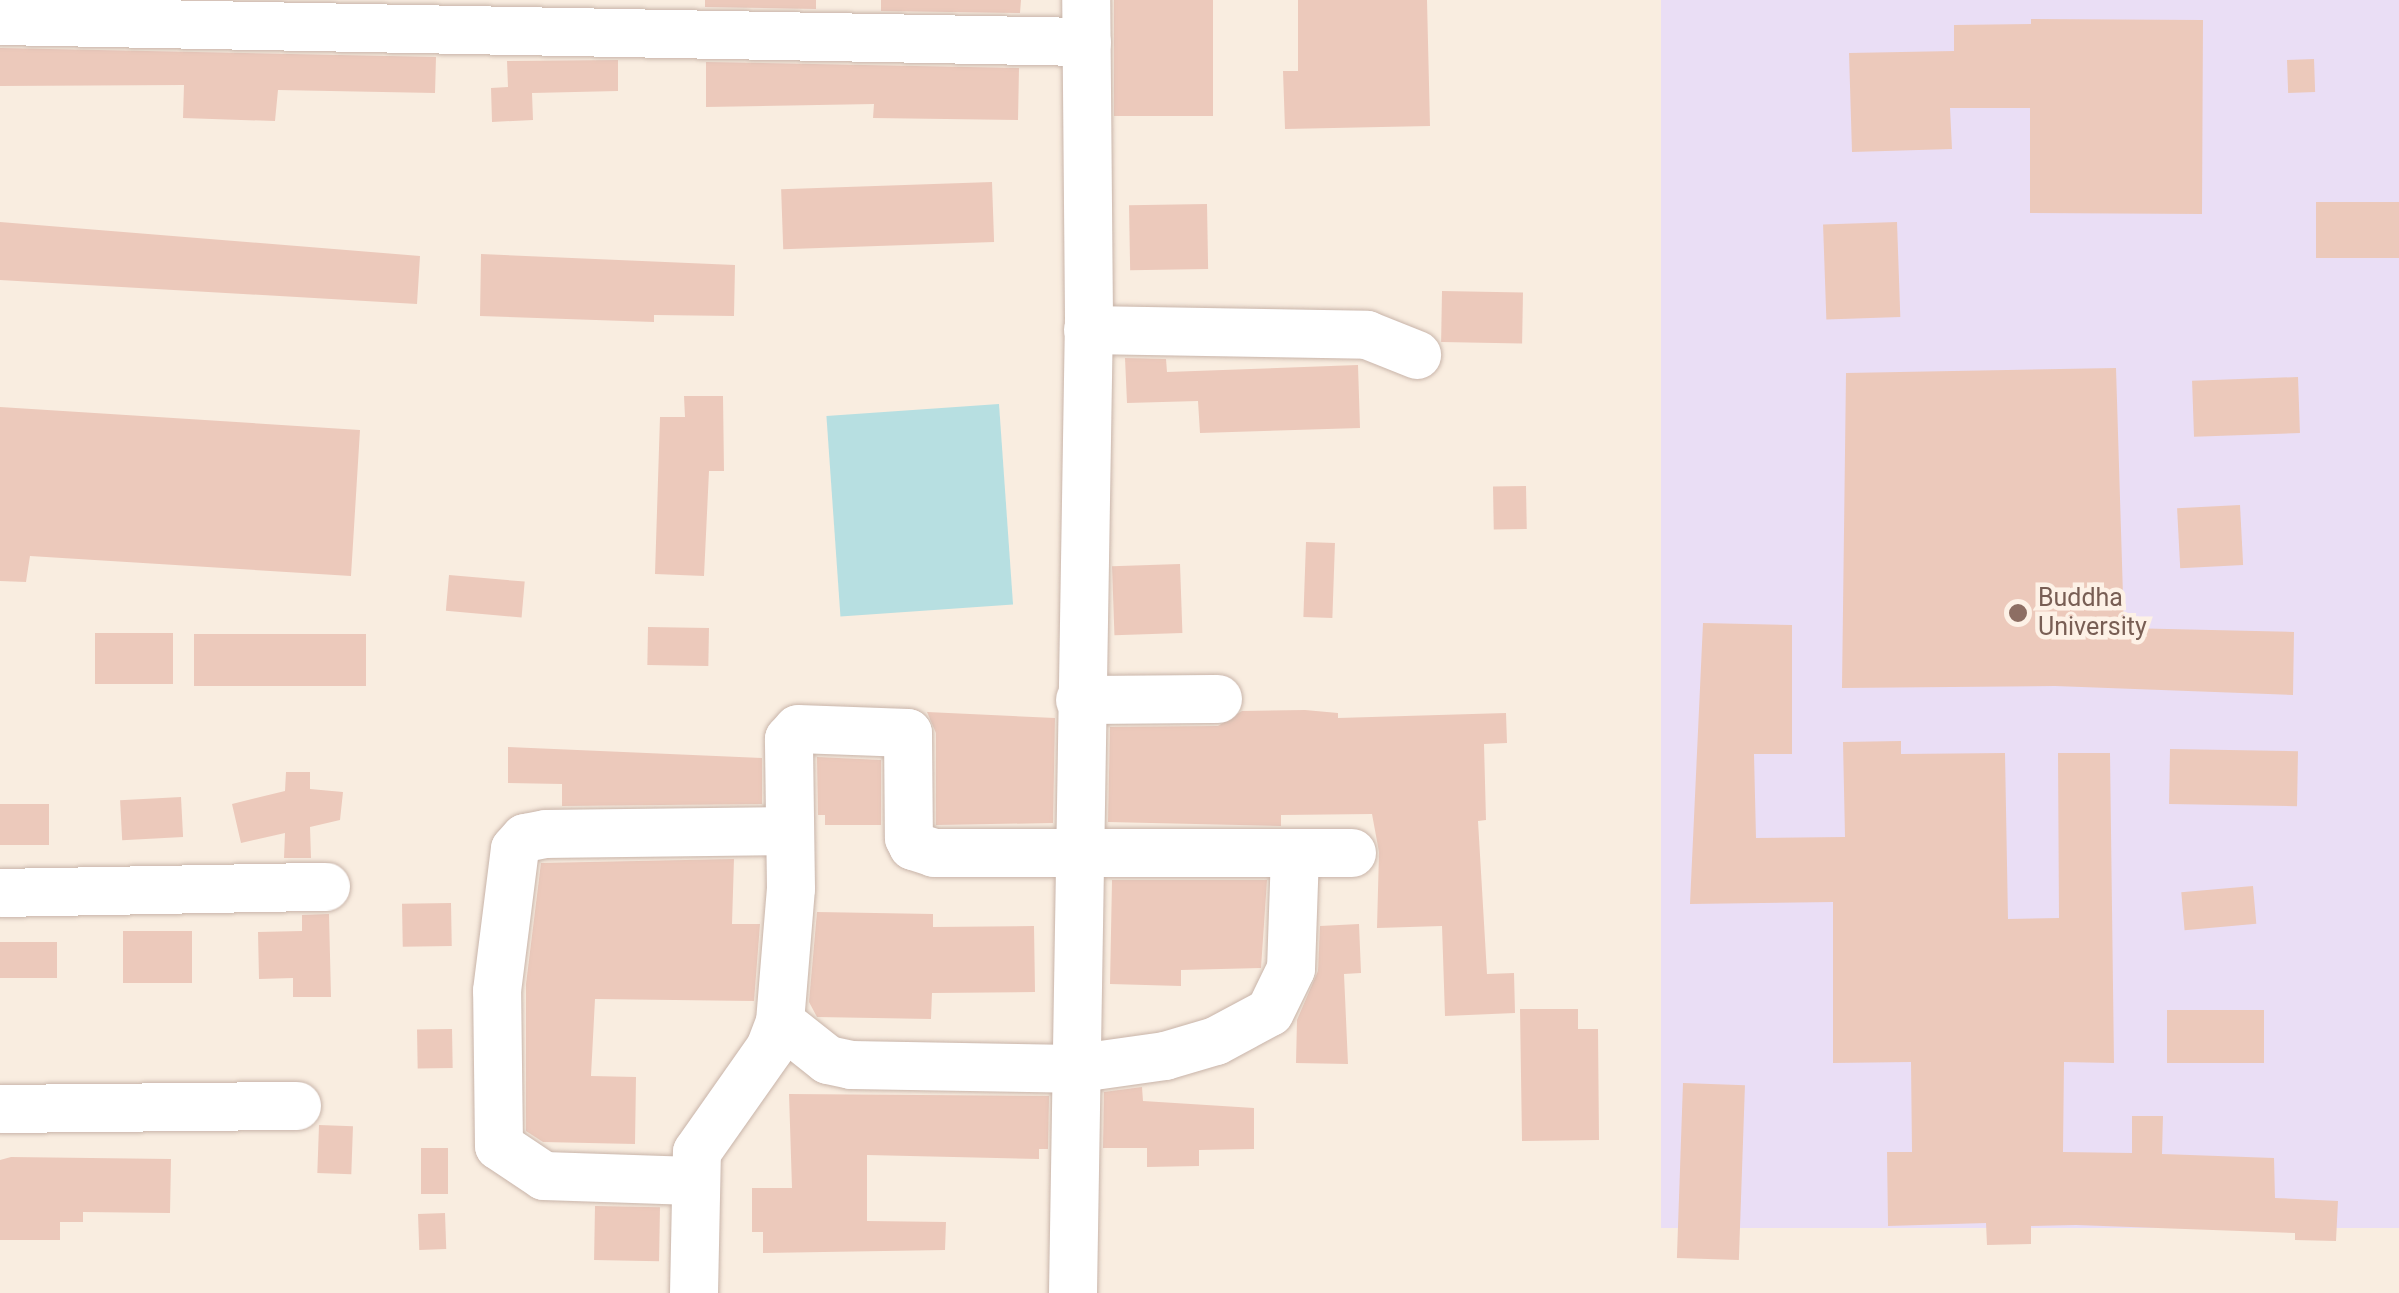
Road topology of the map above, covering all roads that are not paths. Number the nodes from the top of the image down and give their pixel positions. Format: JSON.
{"nodes":[{"id":1,"x":0,"y":20,"type":"edge"},
{"id":2,"x":1086,"y":21,"type":"edge"},
{"id":3,"x":1088,"y":330,"type":"junction"},
{"id":4,"x":1417,"y":355,"type":"dead end"},
{"id":5,"x":1080,"y":700,"type":"junction"},
{"id":6,"x":1218,"y":700,"type":"dead end"},
{"id":7,"x":790,"y":832,"type":"junction"},
{"id":8,"x":1352,"y":853,"type":"dead end"},
{"id":9,"x":1295,"y":854,"type":"junction"},
{"id":10,"x":1076,"y":855,"type":"junction"},
{"id":11,"x":326,"y":887,"type":"dead end"},
{"id":12,"x":0,"y":893,"type":"edge"},
{"id":13,"x":780,"y":1022,"type":"junction"},
{"id":14,"x":1073,"y":1068,"type":"junction"},
{"id":15,"x":297,"y":1106,"type":"dead end"},
{"id":16,"x":0,"y":1108,"type":"edge"},
{"id":17,"x":693,"y":1181,"type":"junction"},
{"id":18,"x":694,"y":1293,"type":"edge"},
{"id":19,"x":1073,"y":1293,"type":"edge"}],
"edges":[{"from":1,"to":2,"type":"street"},
{"from":2,"to":3,"type":"street"},
{"from":3,"to":4,"type":"street"},
{"from":3,"to":5,"type":"street"},
{"from":5,"to":6,"type":"street"},
{"from":5,"to":10,"type":"street"},
{"from":7,"to":10,"type":"street"},
{"from":7,"to":13,"type":"street"},
{"from":7,"to":17,"type":"street"},
{"from":8,"to":9,"type":"street"},
{"from":9,"to":10,"type":"street"},
{"from":9,"to":14,"type":"street"},
{"from":10,"to":14,"type":"street"},
{"from":11,"to":12,"type":"street"},
{"from":13,"to":14,"type":"street"},
{"from":13,"to":17,"type":"street"},
{"from":14,"to":19,"type":"street"},
{"from":15,"to":16,"type":"street"},
{"from":17,"to":18,"type":"street"}]}
